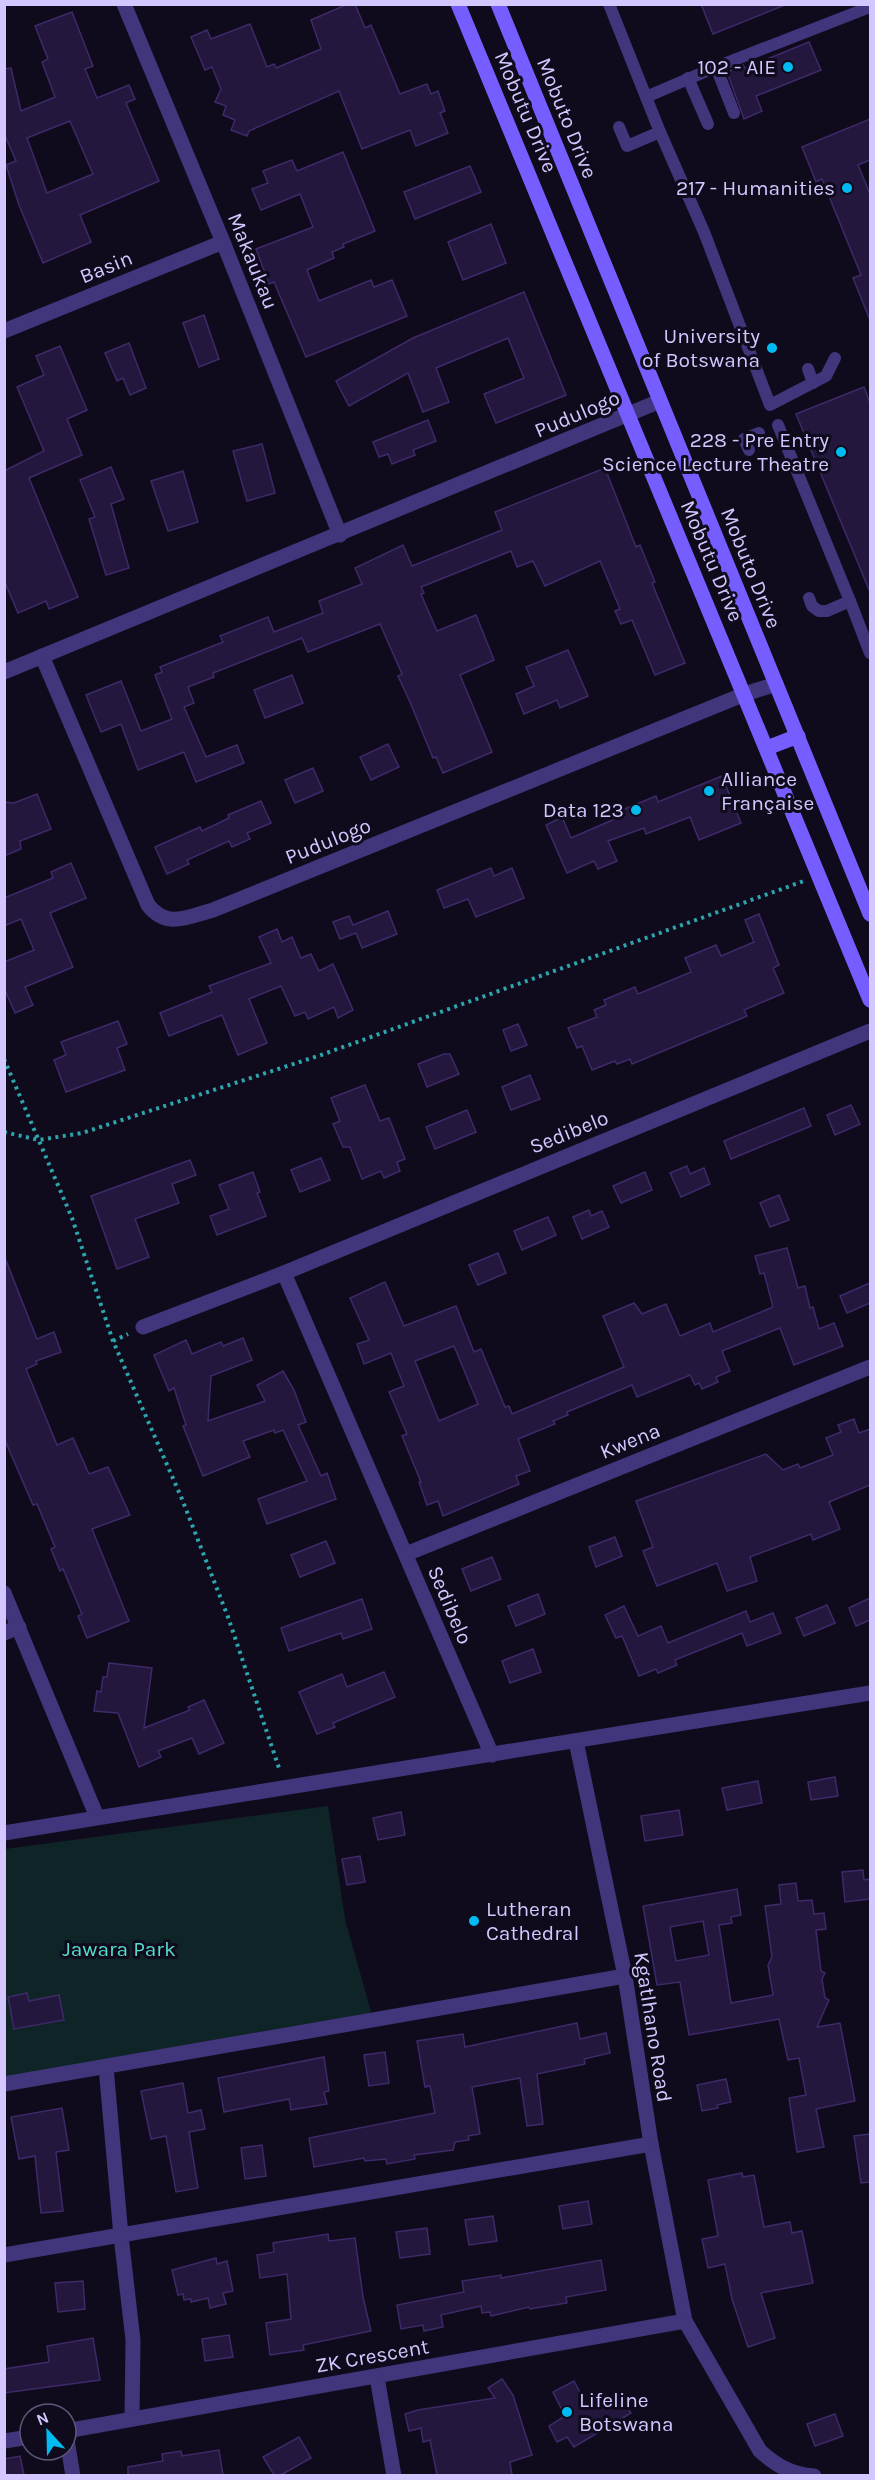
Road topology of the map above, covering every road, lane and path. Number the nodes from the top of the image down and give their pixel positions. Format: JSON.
{"nodes":[{"id":1,"x":124,"y":4,"type":"edge"},
{"id":2,"x":458,"y":4,"type":"edge"},
{"id":3,"x":498,"y":4,"type":"edge"},
{"id":4,"x":609,"y":4,"type":"edge"},
{"id":5,"x":870,"y":8,"type":"edge"},
{"id":6,"x":716,"y":67,"type":"junction"},
{"id":7,"x":688,"y":78,"type":"junction"},
{"id":8,"x":646,"y":97,"type":"junction"},
{"id":9,"x":734,"y":114,"type":"dead end"},
{"id":10,"x":708,"y":124,"type":"dead end"},
{"id":11,"x":619,"y":128,"type":"dead end"},
{"id":12,"x":660,"y":132,"type":"junction"},
{"id":13,"x":223,"y":242,"type":"junction"},
{"id":14,"x":4,"y":331,"type":"edge"},
{"id":15,"x":835,"y":358,"type":"dead end"},
{"id":16,"x":808,"y":369,"type":"dead end"},
{"id":17,"x":813,"y":383,"type":"junction"},
{"id":18,"x":660,"y":401,"type":"junction"},
{"id":19,"x":629,"y":415,"type":"junction"},
{"id":20,"x":778,"y":424,"type":"dead end"},
{"id":21,"x":759,"y":433,"type":"dead end"},
{"id":22,"x":749,"y":450,"type":"dead end"},
{"id":23,"x":340,"y":535,"type":"junction"},
{"id":24,"x":809,"y":597,"type":"dead end"},
{"id":25,"x":850,"y":601,"type":"junction"},
{"id":26,"x":870,"y":654,"type":"edge"},
{"id":27,"x":42,"y":656,"type":"junction"},
{"id":28,"x":4,"y":672,"type":"edge"},
{"id":29,"x":776,"y":684,"type":"junction"},
{"id":30,"x":745,"y":694,"type":"junction"},
{"id":31,"x":798,"y":736,"type":"junction"},
{"id":32,"x":767,"y":748,"type":"junction"},
{"id":33,"x":819,"y":875,"type":"junction"},
{"id":34,"x":870,"y":914,"type":"edge"},
{"id":35,"x":870,"y":1000,"type":"edge"},
{"id":36,"x":870,"y":1031,"type":"edge"},
{"id":37,"x":4,"y":1059,"type":"edge"},
{"id":38,"x":4,"y":1132,"type":"edge"},
{"id":39,"x":39,"y":1140,"type":"junction"},
{"id":40,"x":284,"y":1273,"type":"junction"},
{"id":41,"x":143,"y":1327,"type":"dead end"},
{"id":42,"x":870,"y":1367,"type":"edge"},
{"id":43,"x":406,"y":1554,"type":"junction"},
{"id":44,"x":4,"y":1593,"type":"edge"},
{"id":45,"x":12,"y":1630,"type":"edge"},
{"id":46,"x":870,"y":1693,"type":"edge"},
{"id":47,"x":576,"y":1741,"type":"junction"},
{"id":48,"x":492,"y":1755,"type":"junction"},
{"id":49,"x":285,"y":1786,"type":"junction"},
{"id":50,"x":97,"y":1817,"type":"junction"},
{"id":51,"x":4,"y":1833,"type":"edge"},
{"id":52,"x":625,"y":1976,"type":"junction"},
{"id":53,"x":106,"y":2067,"type":"junction"},
{"id":54,"x":4,"y":2084,"type":"edge"},
{"id":55,"x":651,"y":2144,"type":"junction"},
{"id":56,"x":121,"y":2236,"type":"junction"},
{"id":57,"x":4,"y":2255,"type":"edge"},
{"id":58,"x":685,"y":2321,"type":"junction"},
{"id":59,"x":377,"y":2377,"type":"junction"},
{"id":60,"x":132,"y":2418,"type":"junction"},
{"id":61,"x":78,"y":2429,"type":"edge"},
{"id":62,"x":394,"y":2475,"type":"edge"},
{"id":63,"x":796,"y":2475,"type":"edge"},
{"id":64,"x":814,"y":2475,"type":"edge"}],
"edges":[{"from":1,"to":13,"type":"street","name":"Makaukau"},
{"from":2,"to":19,"type":"main road","name":"Mobutu Drive"},
{"from":3,"to":18,"type":"main road","name":"Mobuto Drive"},
{"from":4,"to":8,"type":"lane"},
{"from":5,"to":6,"type":"lane"},
{"from":6,"to":7,"type":"lane"},
{"from":6,"to":9,"type":"lane"},
{"from":7,"to":8,"type":"lane"},
{"from":7,"to":10,"type":"lane"},
{"from":8,"to":12,"type":"lane"},
{"from":11,"to":12,"type":"lane"},
{"from":12,"to":17,"type":"lane"},
{"from":13,"to":14,"type":"street","name":"Basin"},
{"from":13,"to":23,"type":"street","name":"Makaukau"},
{"from":15,"to":17,"type":"lane"},
{"from":16,"to":17,"type":"lane"},
{"from":18,"to":19,"type":"street","name":"Pudulogo"},
{"from":18,"to":29,"type":"main road","name":"Mobuto Drive"},
{"from":19,"to":23,"type":"street","name":"Pudulogo"},
{"from":19,"to":30,"type":"main road","name":"Mobutu Drive"},
{"from":20,"to":25,"type":"lane"},
{"from":21,"to":22,"type":"lane"},
{"from":23,"to":27,"type":"street","name":"Pudulogo"},
{"from":24,"to":25,"type":"lane"},
{"from":25,"to":26,"type":"lane"},
{"from":27,"to":28,"type":"street","name":"Pudulogo"},
{"from":27,"to":30,"type":"street","name":"Pudulogo"},
{"from":29,"to":30,"type":"street","name":"Pudulogo"},
{"from":29,"to":31,"type":"main road","name":"Mobuto Drive"},
{"from":30,"to":32,"type":"main road","name":"Mobutu Drive"},
{"from":31,"to":32,"type":"main road"},
{"from":31,"to":34,"type":"main road","name":"Mobuto Drive"},
{"from":32,"to":33,"type":"main road","name":"Mobutu Drive"},
{"from":33,"to":35,"type":"main road","name":"Mobutu Drive"},
{"from":33,"to":39,"type":"path"},
{"from":36,"to":40,"type":"street","name":"Sedibelo"},
{"from":37,"to":39,"type":"path"},
{"from":38,"to":39,"type":"path"},
{"from":39,"to":49,"type":"path"},
{"from":40,"to":41,"type":"street","name":"Sedibelo"},
{"from":40,"to":43,"type":"street","name":"Sedibelo"},
{"from":42,"to":43,"type":"street","name":"Kwena"},
{"from":43,"to":48,"type":"street","name":"Sedibelo"},
{"from":44,"to":45,"type":"street"},
{"from":45,"to":50,"type":"street"},
{"from":46,"to":47,"type":"street"},
{"from":47,"to":48,"type":"street"},
{"from":47,"to":52,"type":"street","name":"Kgatlhano Road"},
{"from":48,"to":49,"type":"street"},
{"from":49,"to":50,"type":"street"},
{"from":50,"to":51,"type":"street"},
{"from":52,"to":53,"type":"street"},
{"from":52,"to":55,"type":"street","name":"Kgatlhano Road"},
{"from":53,"to":54,"type":"street"},
{"from":53,"to":56,"type":"street"},
{"from":55,"to":56,"type":"street"},
{"from":55,"to":58,"type":"street","name":"Kgatlhano Road"},
{"from":56,"to":57,"type":"street"},
{"from":56,"to":60,"type":"street"},
{"from":58,"to":59,"type":"street","name":"ZK Crescent"},
{"from":58,"to":63,"type":"street","name":"Kgatlhano Road"},
{"from":59,"to":60,"type":"street","name":"ZK Crescent"},
{"from":59,"to":62,"type":"street"},
{"from":60,"to":61,"type":"street","name":"ZK Crescent"},
{"from":63,"to":64,"type":"street"}]}
